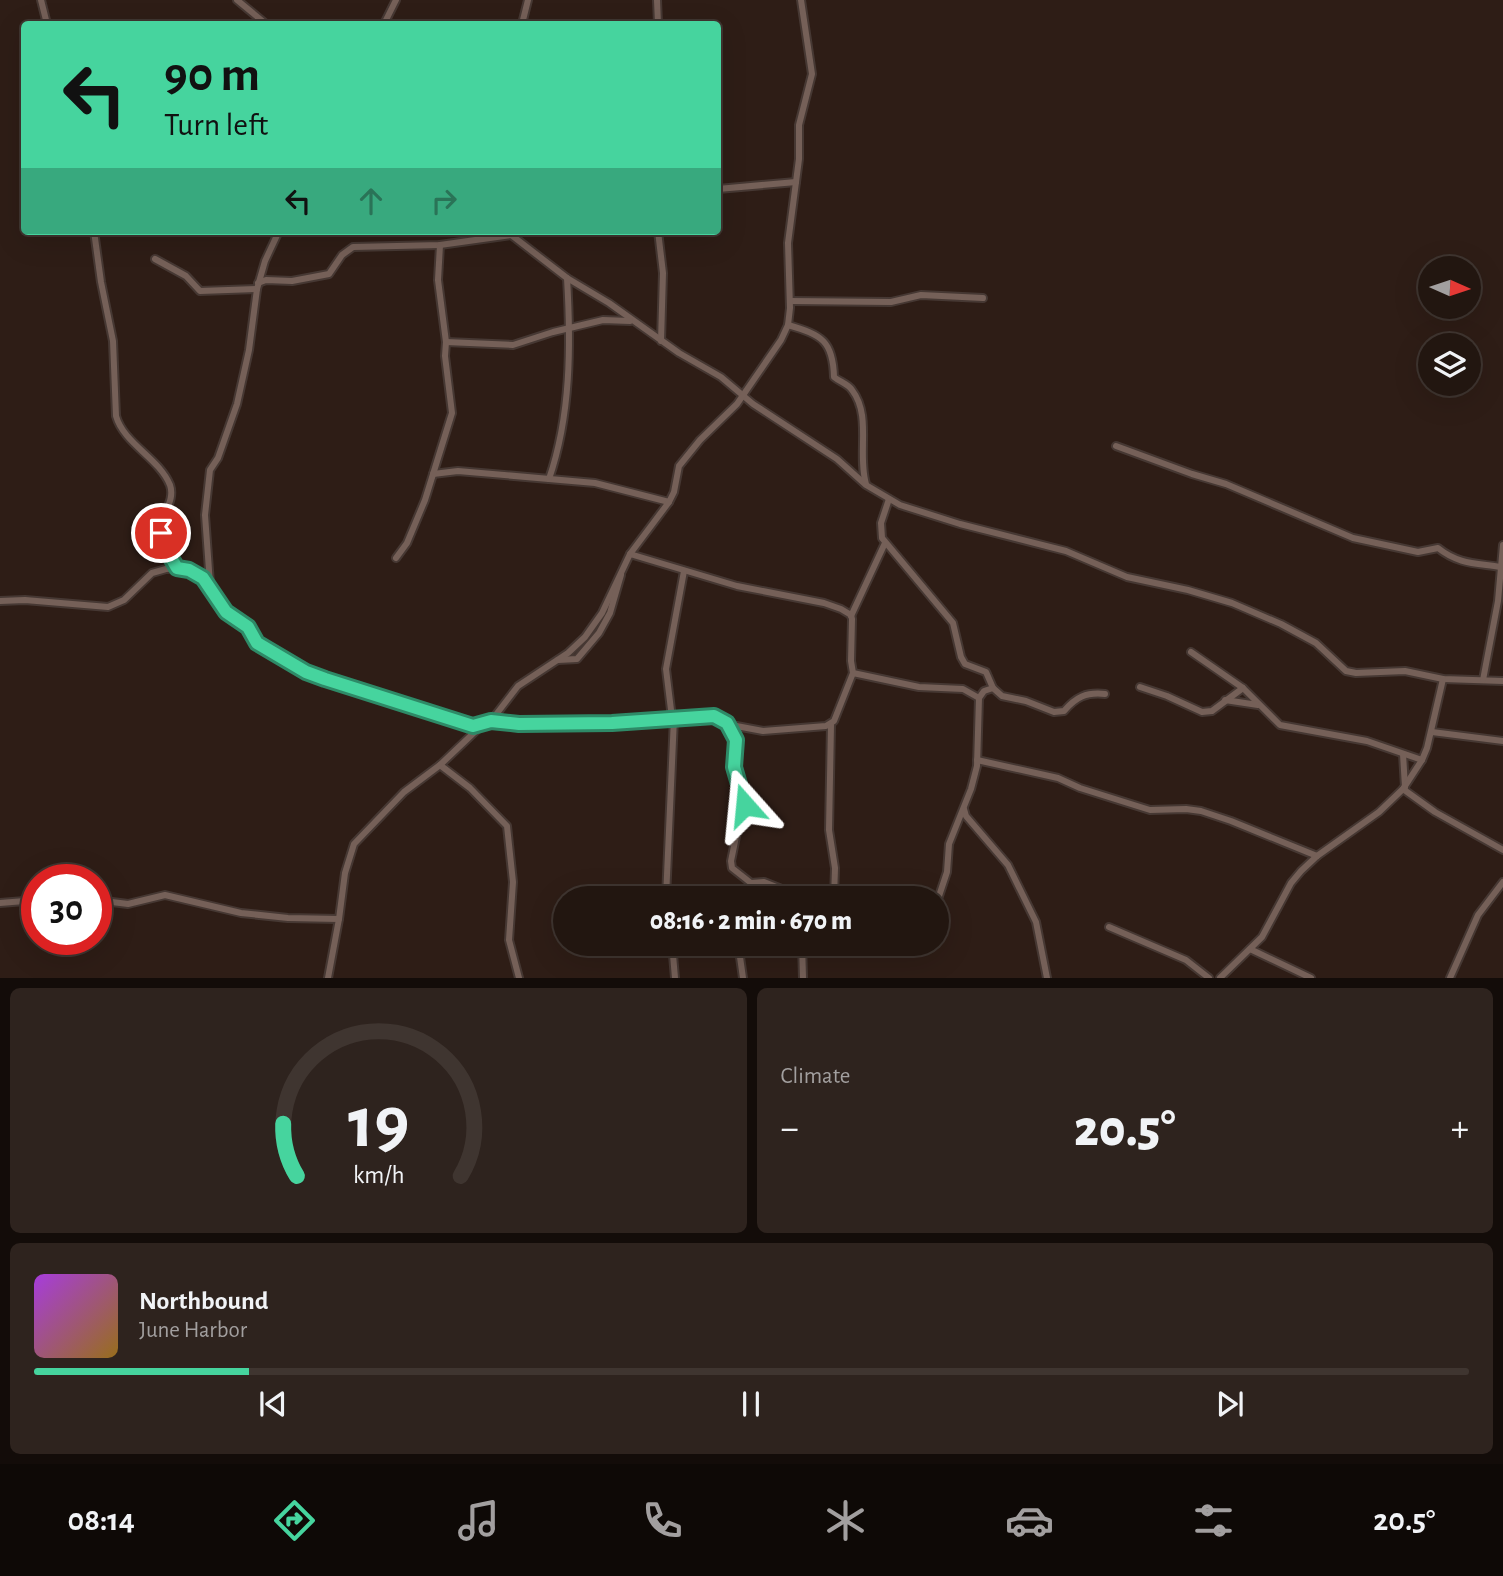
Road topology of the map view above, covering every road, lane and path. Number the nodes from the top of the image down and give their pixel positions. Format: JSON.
{"nodes":[{"id":1,"x":41,"y":0,"type":"edge"},
{"id":2,"x":237,"y":0,"type":"edge"},
{"id":3,"x":396,"y":0,"type":"edge"},
{"id":4,"x":528,"y":0,"type":"edge"},
{"id":5,"x":657,"y":0,"type":"edge"},
{"id":6,"x":801,"y":0,"type":"edge"},
{"id":7,"x":46,"y":21,"type":"edge"},
{"id":8,"x":262,"y":21,"type":"edge"},
{"id":9,"x":386,"y":21,"type":"edge"},
{"id":10,"x":523,"y":21,"type":"edge"},
{"id":11,"x":658,"y":21,"type":"edge"},
{"id":12,"x":796,"y":182,"type":"junction"},
{"id":13,"x":721,"y":189,"type":"edge"},
{"id":14,"x":95,"y":235,"type":"edge"},
{"id":15,"x":277,"y":235,"type":"edge"},
{"id":16,"x":498,"y":235,"type":"edge"},
{"id":17,"x":512,"y":235,"type":"edge"},
{"id":18,"x":659,"y":235,"type":"edge"},
{"id":19,"x":440,"y":245,"type":"junction"},
{"id":20,"x":155,"y":259,"type":"dead end"},
{"id":21,"x":567,"y":278,"type":"junction"},
{"id":22,"x":258,"y":286,"type":"junction"},
{"id":23,"x":983,"y":298,"type":"dead end"},
{"id":24,"x":790,"y":301,"type":"junction"},
{"id":25,"x":631,"y":321,"type":"junction"},
{"id":26,"x":788,"y":325,"type":"junction"},
{"id":27,"x":569,"y":328,"type":"junction"},
{"id":28,"x":661,"y":341,"type":"junction"},
{"id":29,"x":446,"y":342,"type":"junction"},
{"id":30,"x":743,"y":396,"type":"junction"},
{"id":31,"x":1116,"y":446,"type":"dead end"},
{"id":32,"x":433,"y":474,"type":"junction"},
{"id":33,"x":550,"y":480,"type":"junction"},
{"id":34,"x":866,"y":485,"type":"junction"},
{"id":35,"x":889,"y":499,"type":"junction"},
{"id":36,"x":670,"y":502,"type":"junction"},
{"id":37,"x":885,"y":543,"type":"junction"},
{"id":38,"x":1503,"y":545,"type":"edge"},
{"id":39,"x":630,"y":554,"type":"junction"},
{"id":40,"x":396,"y":558,"type":"dead end"},
{"id":41,"x":1500,"y":567,"type":"junction"},
{"id":42,"x":177,"y":568,"type":"junction"},
{"id":43,"x":684,"y":571,"type":"junction"},
{"id":44,"x":210,"y":586,"type":"junction"},
{"id":45,"x":0,"y":601,"type":"edge"},
{"id":46,"x":851,"y":616,"type":"junction"},
{"id":47,"x":1191,"y":652,"type":"dead end"},
{"id":48,"x":853,"y":673,"type":"junction"},
{"id":49,"x":1443,"y":679,"type":"junction"},
{"id":50,"x":1483,"y":681,"type":"junction"},
{"id":51,"x":1503,"y":681,"type":"edge"},
{"id":52,"x":1140,"y":687,"type":"dead end"},
{"id":53,"x":993,"y":688,"type":"junction"},
{"id":54,"x":1243,"y":688,"type":"junction"},
{"id":55,"x":1105,"y":694,"type":"dead end"},
{"id":56,"x":979,"y":698,"type":"junction"},
{"id":57,"x":1225,"y":700,"type":"junction"},
{"id":58,"x":1258,"y":705,"type":"junction"},
{"id":59,"x":673,"y":718,"type":"junction"},
{"id":60,"x":491,"y":721,"type":"junction"},
{"id":61,"x":727,"y":723,"type":"junction"},
{"id":62,"x":831,"y":725,"type":"junction"},
{"id":63,"x":481,"y":726,"type":"junction"},
{"id":64,"x":1432,"y":732,"type":"junction"},
{"id":65,"x":1503,"y":741,"type":"edge"},
{"id":66,"x":1403,"y":754,"type":"junction"},
{"id":67,"x":1422,"y":760,"type":"junction"},
{"id":68,"x":977,"y":761,"type":"junction"},
{"id":69,"x":440,"y":765,"type":"junction"},
{"id":70,"x":1404,"y":788,"type":"junction"},
{"id":71,"x":963,"y":807,"type":"junction"},
{"id":72,"x":1503,"y":850,"type":"edge"},
{"id":73,"x":1317,"y":856,"type":"junction"},
{"id":74,"x":1503,"y":882,"type":"edge"},
{"id":75,"x":751,"y":883,"type":"junction"},
{"id":76,"x":666,"y":886,"type":"edge"},
{"id":77,"x":750,"y":886,"type":"edge"},
{"id":78,"x":776,"y":886,"type":"edge"},
{"id":79,"x":834,"y":886,"type":"edge"},
{"id":80,"x":942,"y":886,"type":"edge"},
{"id":81,"x":21,"y":901,"type":"edge"},
{"id":82,"x":112,"y":902,"type":"edge"},
{"id":83,"x":0,"y":903,"type":"edge"},
{"id":84,"x":339,"y":919,"type":"junction"},
{"id":85,"x":1109,"y":928,"type":"dead end"},
{"id":86,"x":1250,"y":949,"type":"junction"},
{"id":87,"x":673,"y":956,"type":"edge"},
{"id":88,"x":740,"y":956,"type":"edge"},
{"id":89,"x":802,"y":956,"type":"edge"},
{"id":90,"x":328,"y":978,"type":"edge"},
{"id":91,"x":519,"y":978,"type":"edge"},
{"id":92,"x":675,"y":978,"type":"edge"},
{"id":93,"x":743,"y":978,"type":"edge"},
{"id":94,"x":803,"y":978,"type":"edge"},
{"id":95,"x":1047,"y":978,"type":"edge"},
{"id":96,"x":1209,"y":978,"type":"edge"},
{"id":97,"x":1220,"y":978,"type":"edge"},
{"id":98,"x":1311,"y":978,"type":"edge"},
{"id":99,"x":1450,"y":978,"type":"edge"}],
"edges":[{"from":1,"to":7,"type":"street"},
{"from":2,"to":8,"type":"street"},
{"from":3,"to":9,"type":"street"},
{"from":4,"to":10,"type":"street"},
{"from":5,"to":11,"type":"street"},
{"from":6,"to":12,"type":"street"},
{"from":12,"to":13,"type":"street"},
{"from":12,"to":24,"type":"street"},
{"from":14,"to":42,"type":"street"},
{"from":15,"to":22,"type":"street"},
{"from":16,"to":19,"type":"street"},
{"from":17,"to":21,"type":"street"},
{"from":18,"to":28,"type":"street"},
{"from":19,"to":22,"type":"street"},
{"from":19,"to":29,"type":"street"},
{"from":20,"to":22,"type":"street"},
{"from":21,"to":25,"type":"street"},
{"from":21,"to":27,"type":"street"},
{"from":22,"to":44,"type":"street"},
{"from":23,"to":24,"type":"street"},
{"from":24,"to":26,"type":"street"},
{"from":25,"to":27,"type":"street"},
{"from":25,"to":28,"type":"street"},
{"from":26,"to":30,"type":"street"},
{"from":26,"to":34,"type":"street"},
{"from":27,"to":29,"type":"street"},
{"from":27,"to":33,"type":"street"},
{"from":28,"to":30,"type":"street"},
{"from":29,"to":32,"type":"street"},
{"from":30,"to":34,"type":"street"},
{"from":30,"to":36,"type":"street"},
{"from":31,"to":41,"type":"street"},
{"from":32,"to":33,"type":"street"},
{"from":32,"to":40,"type":"street"},
{"from":33,"to":36,"type":"street"},
{"from":34,"to":35,"type":"street"},
{"from":35,"to":37,"type":"street"},
{"from":35,"to":49,"type":"street"},
{"from":36,"to":39,"type":"street"},
{"from":37,"to":46,"type":"street"},
{"from":37,"to":53,"type":"street"},
{"from":38,"to":41,"type":"street"},
{"from":39,"to":43,"type":"street"},
{"from":39,"to":60,"type":"street"},
{"from":41,"to":50,"type":"street"},
{"from":42,"to":44,"type":"street"},
{"from":42,"to":45,"type":"street"},
{"from":43,"to":46,"type":"street"},
{"from":43,"to":59,"type":"street"},
{"from":44,"to":63,"type":"street"},
{"from":46,"to":48,"type":"street"},
{"from":47,"to":54,"type":"street"},
{"from":48,"to":56,"type":"street"},
{"from":48,"to":62,"type":"street"},
{"from":49,"to":50,"type":"street"},
{"from":49,"to":64,"type":"street"},
{"from":50,"to":51,"type":"street"},
{"from":52,"to":57,"type":"street"},
{"from":53,"to":55,"type":"street"},
{"from":53,"to":56,"type":"street"},
{"from":54,"to":57,"type":"street"},
{"from":54,"to":58,"type":"street"},
{"from":56,"to":68,"type":"street"},
{"from":57,"to":58,"type":"street"},
{"from":58,"to":66,"type":"street"},
{"from":59,"to":60,"type":"street"},
{"from":59,"to":61,"type":"street"},
{"from":59,"to":76,"type":"street"},
{"from":60,"to":63,"type":"street"},
{"from":61,"to":62,"type":"street"},
{"from":61,"to":75,"type":"street"},
{"from":62,"to":79,"type":"street"},
{"from":63,"to":69,"type":"street"},
{"from":64,"to":65,"type":"street"},
{"from":64,"to":67,"type":"street"},
{"from":66,"to":67,"type":"street"},
{"from":66,"to":70,"type":"street"},
{"from":67,"to":70,"type":"street"},
{"from":68,"to":71,"type":"street"},
{"from":68,"to":73,"type":"street"},
{"from":69,"to":84,"type":"street"},
{"from":69,"to":91,"type":"street"},
{"from":70,"to":72,"type":"street"},
{"from":70,"to":73,"type":"street"},
{"from":71,"to":80,"type":"street"},
{"from":71,"to":95,"type":"street"},
{"from":73,"to":86,"type":"street"},
{"from":74,"to":99,"type":"street"},
{"from":75,"to":77,"type":"street"},
{"from":75,"to":78,"type":"street"},
{"from":81,"to":83,"type":"street"},
{"from":82,"to":84,"type":"street"},
{"from":84,"to":90,"type":"street"},
{"from":85,"to":96,"type":"street"},
{"from":86,"to":97,"type":"street"},
{"from":86,"to":98,"type":"street"},
{"from":87,"to":92,"type":"street"},
{"from":88,"to":93,"type":"street"},
{"from":89,"to":94,"type":"street"}]}
